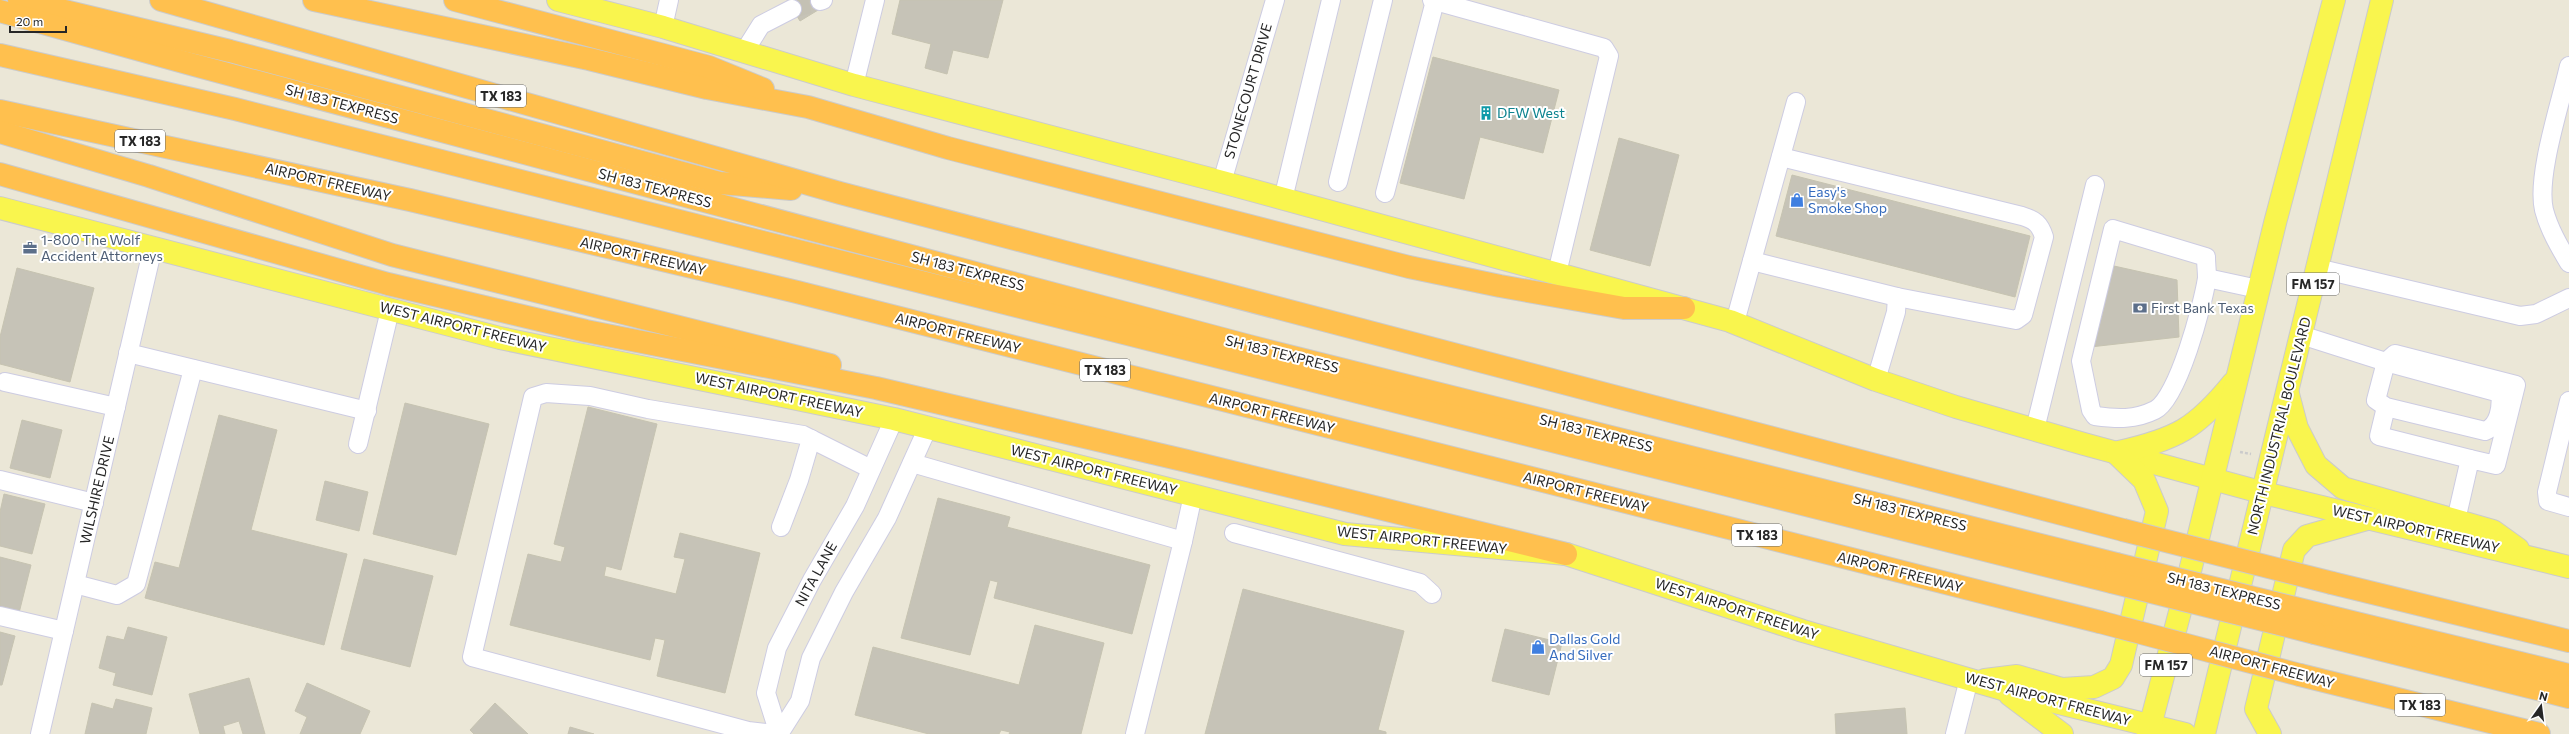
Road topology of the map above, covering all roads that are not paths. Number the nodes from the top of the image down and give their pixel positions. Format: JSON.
{"nodes":[{"id":1,"x":19,"y":0,"type":"edge"},
{"id":2,"x":160,"y":0,"type":"edge"},
{"id":3,"x":314,"y":0,"type":"edge"},
{"id":4,"x":455,"y":0,"type":"edge"},
{"id":5,"x":558,"y":0,"type":"edge"},
{"id":6,"x":669,"y":0,"type":"edge"},
{"id":7,"x":875,"y":0,"type":"edge"},
{"id":8,"x":1276,"y":0,"type":"edge"},
{"id":9,"x":1331,"y":0,"type":"edge"},
{"id":10,"x":1383,"y":0,"type":"edge"},
{"id":11,"x":1434,"y":0,"type":"edge"},
{"id":12,"x":2334,"y":0,"type":"edge"},
{"id":13,"x":2382,"y":0,"type":"edge"},
{"id":14,"x":792,"y":9,"type":"tunnel mouth"},
{"id":15,"x":0,"y":11,"type":"edge"},
{"id":16,"x":663,"y":27,"type":"junction"},
{"id":17,"x":744,"y":52,"type":"junction"},
{"id":18,"x":0,"y":55,"type":"edge"},
{"id":19,"x":2569,"y":66,"type":"edge"},
{"id":20,"x":854,"y":85,"type":"junction"},
{"id":21,"x":1796,"y":102,"type":"dead end"},
{"id":22,"x":808,"y":107,"type":"junction"},
{"id":23,"x":0,"y":110,"type":"edge"},
{"id":24,"x":0,"y":132,"type":"edge"},
{"id":25,"x":1781,"y":157,"type":"junction"},
{"id":26,"x":0,"y":174,"type":"edge"},
{"id":27,"x":1222,"y":182,"type":"junction"},
{"id":28,"x":1338,"y":182,"type":"dead end"},
{"id":29,"x":2095,"y":185,"type":"dead end"},
{"id":30,"x":840,"y":193,"type":"junction"},
{"id":31,"x":1385,"y":193,"type":"dead end"},
{"id":32,"x":1283,"y":199,"type":"junction"},
{"id":33,"x":0,"y":208,"type":"edge"},
{"id":34,"x":153,"y":247,"type":"junction"},
{"id":35,"x":1752,"y":261,"type":"junction"},
{"id":36,"x":2569,"y":263,"type":"edge"},
{"id":37,"x":2317,"y":268,"type":"junction"},
{"id":38,"x":1557,"y":273,"type":"junction"},
{"id":39,"x":2207,"y":278,"type":"junction"},
{"id":40,"x":2258,"y":289,"type":"junction"},
{"id":41,"x":1897,"y":297,"type":"junction"},
{"id":42,"x":2569,"y":298,"type":"edge"},
{"id":43,"x":1684,"y":308,"type":"junction"},
{"id":44,"x":390,"y":310,"type":"junction"},
{"id":45,"x":1735,"y":322,"type":"junction"},
{"id":46,"x":2301,"y":336,"type":"junction"},
{"id":47,"x":128,"y":353,"type":"junction"},
{"id":48,"x":2386,"y":362,"type":"junction"},
{"id":49,"x":193,"y":369,"type":"junction"},
{"id":50,"x":2237,"y":377,"type":"junction"},
{"id":51,"x":1876,"y":380,"type":"junction"},
{"id":52,"x":5,"y":382,"type":"dead end"},
{"id":53,"x":2287,"y":393,"type":"junction"},
{"id":54,"x":2569,"y":401,"type":"edge"},
{"id":55,"x":116,"y":407,"type":"junction"},
{"id":56,"x":2386,"y":407,"type":"junction"},
{"id":57,"x":367,"y":411,"type":"junction"},
{"id":58,"x":894,"y":419,"type":"junction"},
{"id":59,"x":928,"y":427,"type":"junction"},
{"id":60,"x":2035,"y":429,"type":"junction"},
{"id":61,"x":811,"y":439,"type":"junction"},
{"id":62,"x":358,"y":444,"type":"dead end"},
{"id":63,"x":2116,"y":453,"type":"junction"},
{"id":64,"x":2470,"y":459,"type":"junction"},
{"id":65,"x":1187,"y":461,"type":"junction"},
{"id":66,"x":912,"y":463,"type":"junction"},
{"id":67,"x":871,"y":469,"type":"junction"},
{"id":68,"x":0,"y":480,"type":"edge"},
{"id":69,"x":2213,"y":480,"type":"junction"},
{"id":70,"x":2264,"y":493,"type":"junction"},
{"id":71,"x":1193,"y":495,"type":"junction"},
{"id":72,"x":94,"y":503,"type":"junction"},
{"id":73,"x":2569,"y":507,"type":"edge"},
{"id":74,"x":2370,"y":518,"type":"junction"},
{"id":75,"x":2456,"y":520,"type":"junction"},
{"id":76,"x":781,"y":527,"type":"dead end"},
{"id":77,"x":1234,"y":533,"type":"dead end"},
{"id":78,"x":1183,"y":541,"type":"junction"},
{"id":79,"x":1566,"y":554,"type":"junction"},
{"id":80,"x":2527,"y":555,"type":"junction"},
{"id":81,"x":2569,"y":566,"type":"edge"},
{"id":82,"x":2114,"y":573,"type":"junction"},
{"id":83,"x":75,"y":584,"type":"junction"},
{"id":84,"x":1432,"y":594,"type":"dead end"},
{"id":85,"x":0,"y":616,"type":"edge"},
{"id":86,"x":2319,"y":624,"type":"junction"},
{"id":87,"x":64,"y":631,"type":"junction"},
{"id":88,"x":2569,"y":641,"type":"edge"},
{"id":89,"x":2569,"y":676,"type":"edge"},
{"id":90,"x":1973,"y":680,"type":"junction"},
{"id":91,"x":2002,"y":689,"type":"junction"},
{"id":92,"x":2569,"y":697,"type":"edge"},
{"id":93,"x":2149,"y":730,"type":"edge"},
{"id":94,"x":40,"y":734,"type":"edge"},
{"id":95,"x":775,"y":734,"type":"edge"},
{"id":96,"x":779,"y":734,"type":"edge"},
{"id":97,"x":1135,"y":734,"type":"edge"},
{"id":98,"x":1955,"y":734,"type":"edge"},
{"id":99,"x":2062,"y":734,"type":"edge"},
{"id":100,"x":2185,"y":734,"type":"edge"},
{"id":101,"x":2204,"y":734,"type":"edge"},
{"id":102,"x":2270,"y":734,"type":"edge"},
{"id":103,"x":2539,"y":734,"type":"edge"}],
"edges":[{"from":1,"to":30,"type":"highway"},
{"from":2,"to":30,"type":"highway","number":"TX 183"},
{"from":3,"to":22,"type":"highway"},
{"from":4,"to":22,"type":"highway"},
{"from":5,"to":16,"type":"main road"},
{"from":6,"to":16,"type":"street"},
{"from":7,"to":20,"type":"street"},
{"from":8,"to":27,"type":"street","name":"STONECOURT DRIVE"},
{"from":9,"to":32,"type":"street"},
{"from":10,"to":28,"type":"street"},
{"from":11,"to":31,"type":"street"},
{"from":11,"to":38,"type":"street"},
{"from":12,"to":40,"type":"main road","number":"FM 157"},
{"from":13,"to":37,"type":"main road","name":"NORTH INDUSTRIAL BOULEVARD","number":"FM 157"},
{"from":14,"to":17,"type":"street"},
{"from":15,"to":82,"type":"highway","name":"SH 183 TEXPRESS"},
{"from":16,"to":17,"type":"main road"},
{"from":17,"to":20,"type":"main road"},
{"from":18,"to":82,"type":"highway","name":"SH 183 TEXPRESS"},
{"from":19,"to":36,"type":"street"},
{"from":20,"to":27,"type":"main road"},
{"from":21,"to":25,"type":"street"},
{"from":22,"to":43,"type":"highway"},
{"from":23,"to":103,"type":"highway","name":"AIRPORT FREEWAY","number":"TX 183","bridge":true},
{"from":24,"to":65,"type":"highway"},
{"from":25,"to":35,"type":"street"},
{"from":25,"to":41,"type":"street"},
{"from":26,"to":65,"type":"highway"},
{"from":27,"to":32,"type":"main road"},
{"from":29,"to":60,"type":"street"},
{"from":30,"to":88,"type":"highway","number":"TX 183","bridge":true},
{"from":32,"to":38,"type":"main road"},
{"from":33,"to":34,"type":"main road","name":"WEST AIRPORT FREEWAY"},
{"from":34,"to":44,"type":"main road","name":"WEST AIRPORT FREEWAY"},
{"from":34,"to":47,"type":"street","name":"WILSHIRE DRIVE"},
{"from":35,"to":41,"type":"street"},
{"from":35,"to":45,"type":"street"},
{"from":37,"to":42,"type":"street"},
{"from":37,"to":46,"type":"main road","name":"NORTH INDUSTRIAL BOULEVARD","number":"FM 157"},
{"from":38,"to":43,"type":"main road"},
{"from":39,"to":39,"type":"street"},
{"from":39,"to":40,"type":"street"},
{"from":40,"to":50,"type":"main road","number":"FM 157"},
{"from":41,"to":51,"type":"street"},
{"from":43,"to":45,"type":"main road"},
{"from":44,"to":57,"type":"street"},
{"from":44,"to":58,"type":"main road","name":"WEST AIRPORT FREEWAY"},
{"from":45,"to":51,"type":"main road"},
{"from":46,"to":48,"type":"street"},
{"from":46,"to":53,"type":"main road","name":"NORTH INDUSTRIAL BOULEVARD","number":"FM 157"},
{"from":47,"to":49,"type":"street"},
{"from":47,"to":55,"type":"street","name":"WILSHIRE DRIVE"},
{"from":48,"to":56,"type":"street"},
{"from":48,"to":56,"type":"street"},
{"from":48,"to":64,"type":"street"},
{"from":49,"to":57,"type":"street"},
{"from":49,"to":83,"type":"street"},
{"from":50,"to":63,"type":"main road"},
{"from":50,"to":69,"type":"main road","number":"FM 157"},
{"from":51,"to":60,"type":"main road"},
{"from":52,"to":55,"type":"street"},
{"from":53,"to":70,"type":"main road","name":"NORTH INDUSTRIAL BOULEVARD","number":"FM 157"},
{"from":53,"to":75,"type":"main road"},
{"from":54,"to":73,"type":"street"},
{"from":55,"to":72,"type":"street","name":"WILSHIRE DRIVE"},
{"from":56,"to":64,"type":"street"},
{"from":57,"to":62,"type":"street"},
{"from":58,"to":59,"type":"main road","name":"WEST AIRPORT FREEWAY"},
{"from":58,"to":67,"type":"street","name":"NITA LANE"},
{"from":59,"to":66,"type":"street","name":"NITA LANE"},
{"from":59,"to":71,"type":"main road","name":"WEST AIRPORT FREEWAY"},
{"from":60,"to":63,"type":"main road"},
{"from":61,"to":67,"type":"street"},
{"from":61,"to":76,"type":"street"},
{"from":61,"to":95,"type":"street"},
{"from":63,"to":69,"type":"main road"},
{"from":63,"to":90,"type":"main road"},
{"from":64,"to":75,"type":"street"},
{"from":65,"to":79,"type":"highway"},
{"from":66,"to":78,"type":"street"},
{"from":66,"to":96,"type":"street","name":"NITA LANE"},
{"from":67,"to":96,"type":"street","name":"NITA LANE"},
{"from":68,"to":72,"type":"street"},
{"from":69,"to":70,"type":"main road"},
{"from":69,"to":93,"type":"main road","number":"FM 157"},
{"from":70,"to":74,"type":"main road","name":"WEST AIRPORT FREEWAY"},
{"from":70,"to":101,"type":"main road","name":"NORTH INDUSTRIAL BOULEVARD","number":"FM 157"},
{"from":71,"to":78,"type":"street"},
{"from":71,"to":79,"type":"main road","name":"WEST AIRPORT FREEWAY"},
{"from":72,"to":83,"type":"street","name":"WILSHIRE DRIVE"},
{"from":74,"to":80,"type":"main road","name":"WEST AIRPORT FREEWAY"},
{"from":74,"to":102,"type":"main road"},
{"from":75,"to":80,"type":"main road"},
{"from":77,"to":84,"type":"street"},
{"from":78,"to":97,"type":"street"},
{"from":79,"to":90,"type":"main road","name":"WEST AIRPORT FREEWAY"},
{"from":80,"to":81,"type":"main road","name":"WEST AIRPORT FREEWAY"},
{"from":82,"to":86,"type":"highway","name":"SH 183 TEXPRESS","bridge":true},
{"from":83,"to":87,"type":"street","name":"WILSHIRE DRIVE"},
{"from":85,"to":87,"type":"street"},
{"from":86,"to":89,"type":"highway","name":"SH 183 TEXPRESS"},
{"from":86,"to":92,"type":"highway","name":"SH 183 TEXPRESS"},
{"from":87,"to":94,"type":"street","name":"WILSHIRE DRIVE"},
{"from":90,"to":91,"type":"main road","name":"WEST AIRPORT FREEWAY"},
{"from":90,"to":98,"type":"street"},
{"from":91,"to":93,"type":"main road","name":"WEST AIRPORT FREEWAY"},
{"from":91,"to":99,"type":"main road"},
{"from":93,"to":100,"type":"main road","name":"WEST AIRPORT FREEWAY"}]}
